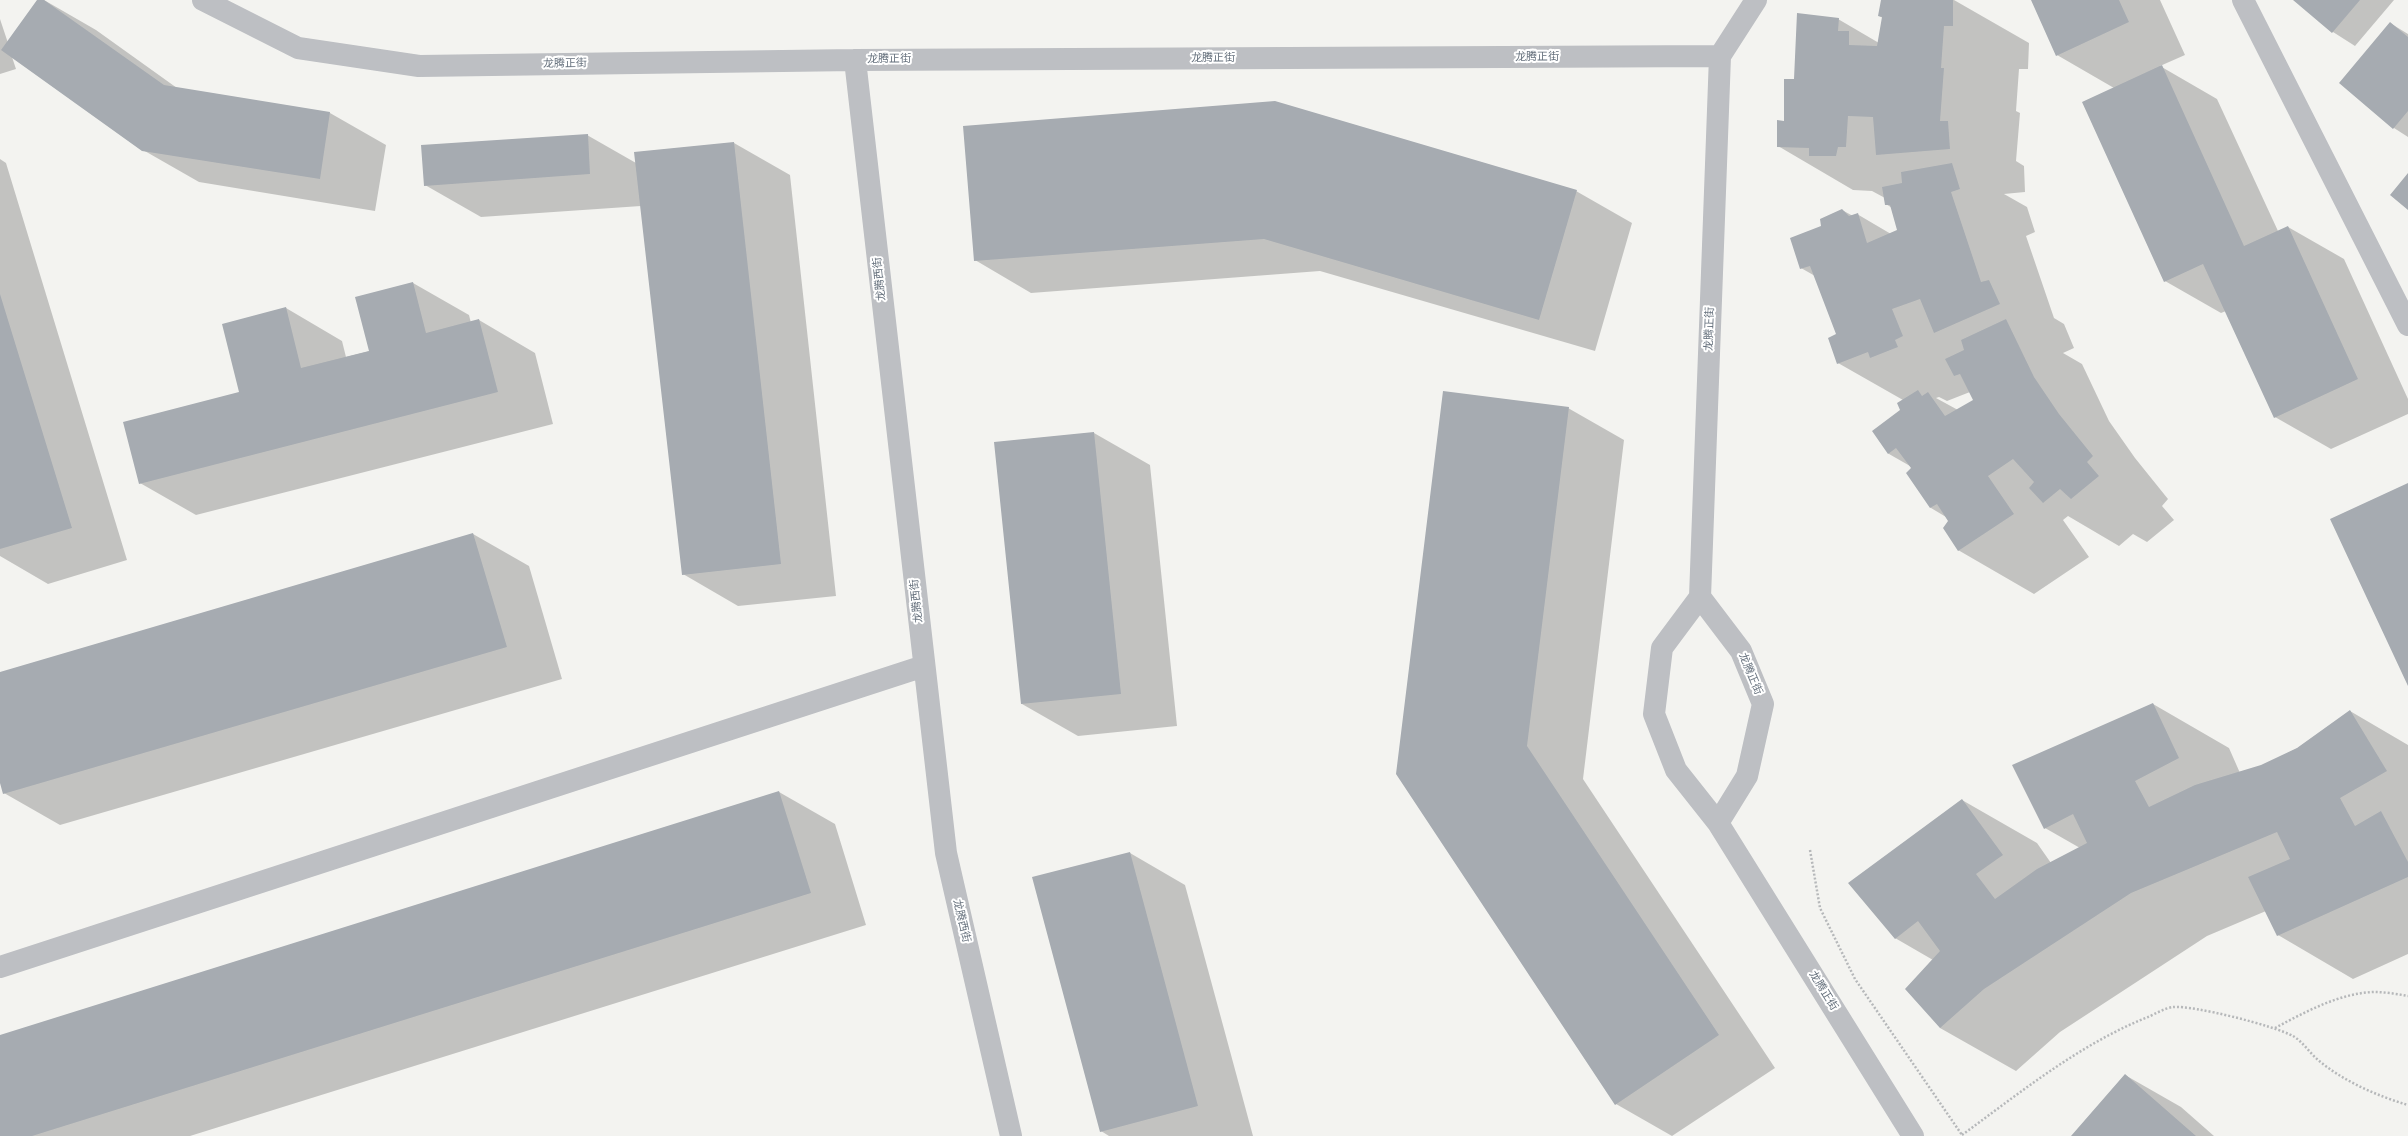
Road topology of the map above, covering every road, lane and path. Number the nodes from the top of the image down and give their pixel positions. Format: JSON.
{"nodes":[{"id":1,"x":203,"y":0,"type":"edge"},
{"id":2,"x":1756,"y":0,"type":"edge"},
{"id":3,"x":2243,"y":0,"type":"edge"},
{"id":4,"x":1720,"y":56,"type":"junction"},
{"id":5,"x":856,"y":60,"type":"junction"},
{"id":6,"x":2408,"y":324,"type":"edge"},
{"id":7,"x":1700,"y":597,"type":"junction"},
{"id":8,"x":924,"y":666,"type":"junction"},
{"id":9,"x":1718,"y":823,"type":"junction"},
{"id":10,"x":1810,"y":850,"type":"dead end"},
{"id":11,"x":0,"y":967,"type":"edge"},
{"id":12,"x":2408,"y":996,"type":"edge"},
{"id":13,"x":2275,"y":1028,"type":"junction"},
{"id":14,"x":2408,"y":1105,"type":"edge"},
{"id":15,"x":1963,"y":1135,"type":"edge"},
{"id":16,"x":1011,"y":1136,"type":"edge"},
{"id":17,"x":1913,"y":1136,"type":"edge"}],
"edges":[{"from":1,"to":5,"type":"street","name":"龙腾正街"},
{"from":2,"to":4,"type":"street"},
{"from":3,"to":6,"type":"street"},
{"from":4,"to":5,"type":"street","name":"龙腾正街"},
{"from":4,"to":7,"type":"street","name":"龙腾正街"},
{"from":5,"to":8,"type":"street","name":"龙腾西街"},
{"from":7,"to":9,"type":"street","name":"龙腾正街"},
{"from":7,"to":9,"type":"street"},
{"from":8,"to":11,"type":"street"},
{"from":8,"to":16,"type":"street","name":"龙腾西街"},
{"from":9,"to":17,"type":"street","name":"龙腾正街"},
{"from":10,"to":15,"type":"path"},
{"from":12,"to":13,"type":"path"},
{"from":13,"to":14,"type":"path"},
{"from":13,"to":15,"type":"path"}]}
